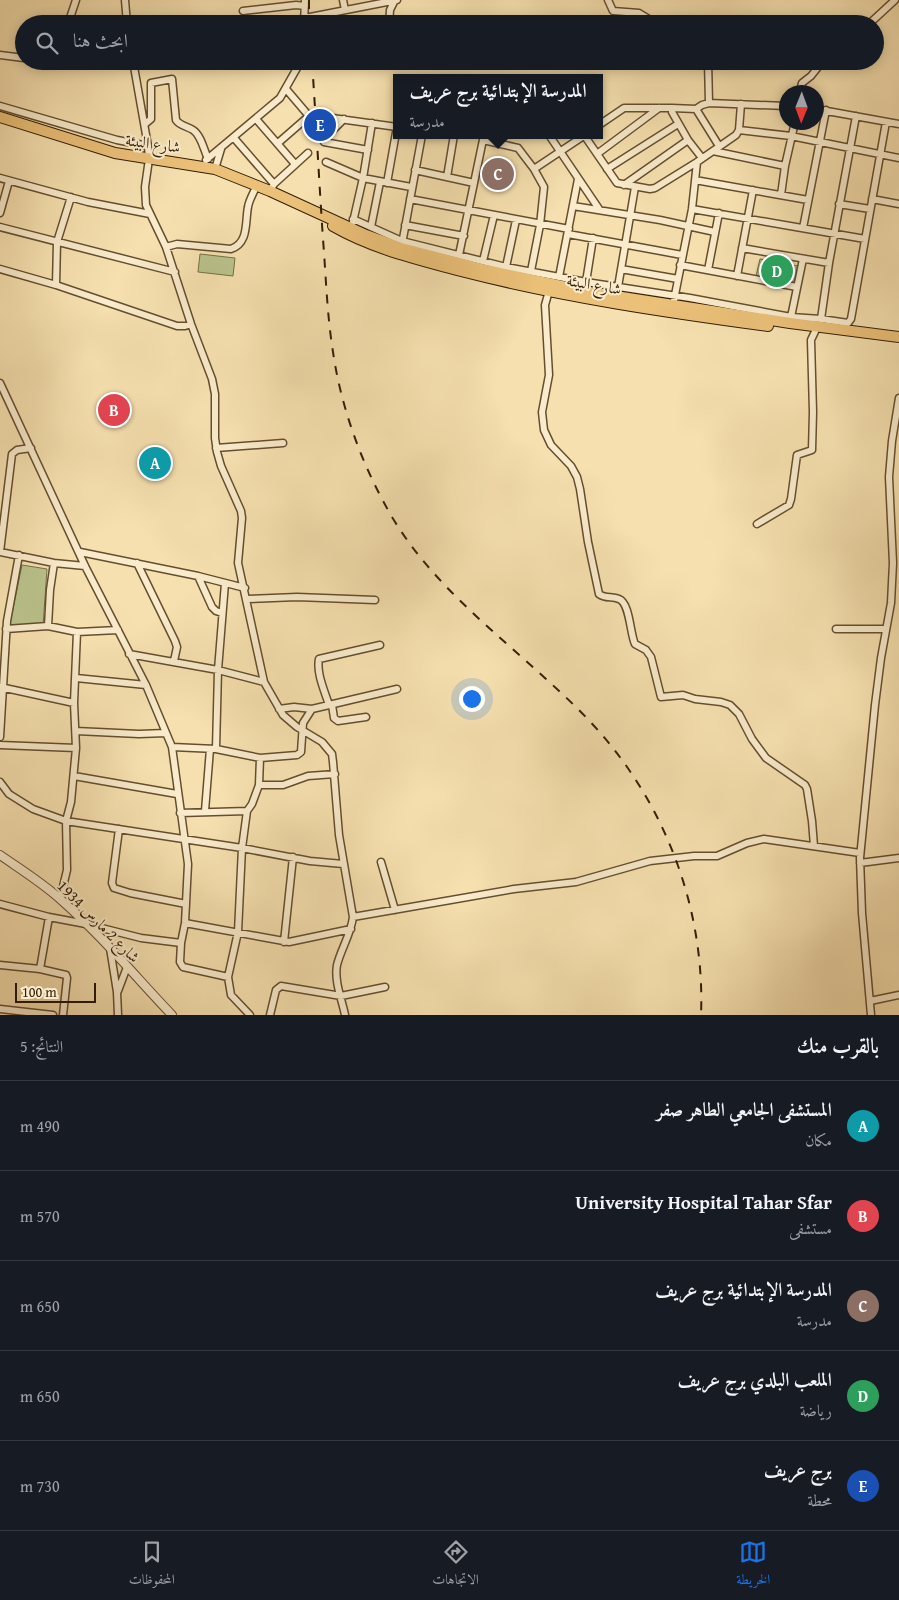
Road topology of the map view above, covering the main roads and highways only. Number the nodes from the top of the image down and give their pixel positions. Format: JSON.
{"nodes":[{"id":1,"x":0,"y":117,"type":"edge"},
{"id":2,"x":298,"y":205,"type":"junction"},
{"id":3,"x":401,"y":248,"type":"junction"},
{"id":4,"x":674,"y":305,"type":"junction"},
{"id":5,"x":818,"y":326,"type":"junction"},
{"id":6,"x":899,"y":337,"type":"edge"},
{"id":7,"x":899,"y":343,"type":"edge"}],
"edges":[{"from":1,"to":2,"type":"main road","name":"شارع البيئة"},
{"from":2,"to":3,"type":"main road","name":"شارع البيئة"},
{"from":2,"to":3,"type":"main road","name":"شارع البيئة"},
{"from":3,"to":4,"type":"main road","name":"شارع البيئة"},
{"from":3,"to":4,"type":"main road","name":"شارع البيئة"},
{"from":4,"to":5,"type":"main road","name":"شارع البيئة"},
{"from":5,"to":6,"type":"main road","name":"شارع البيئة"},
{"from":5,"to":7,"type":"main road","name":"شارع البيئة"}]}
